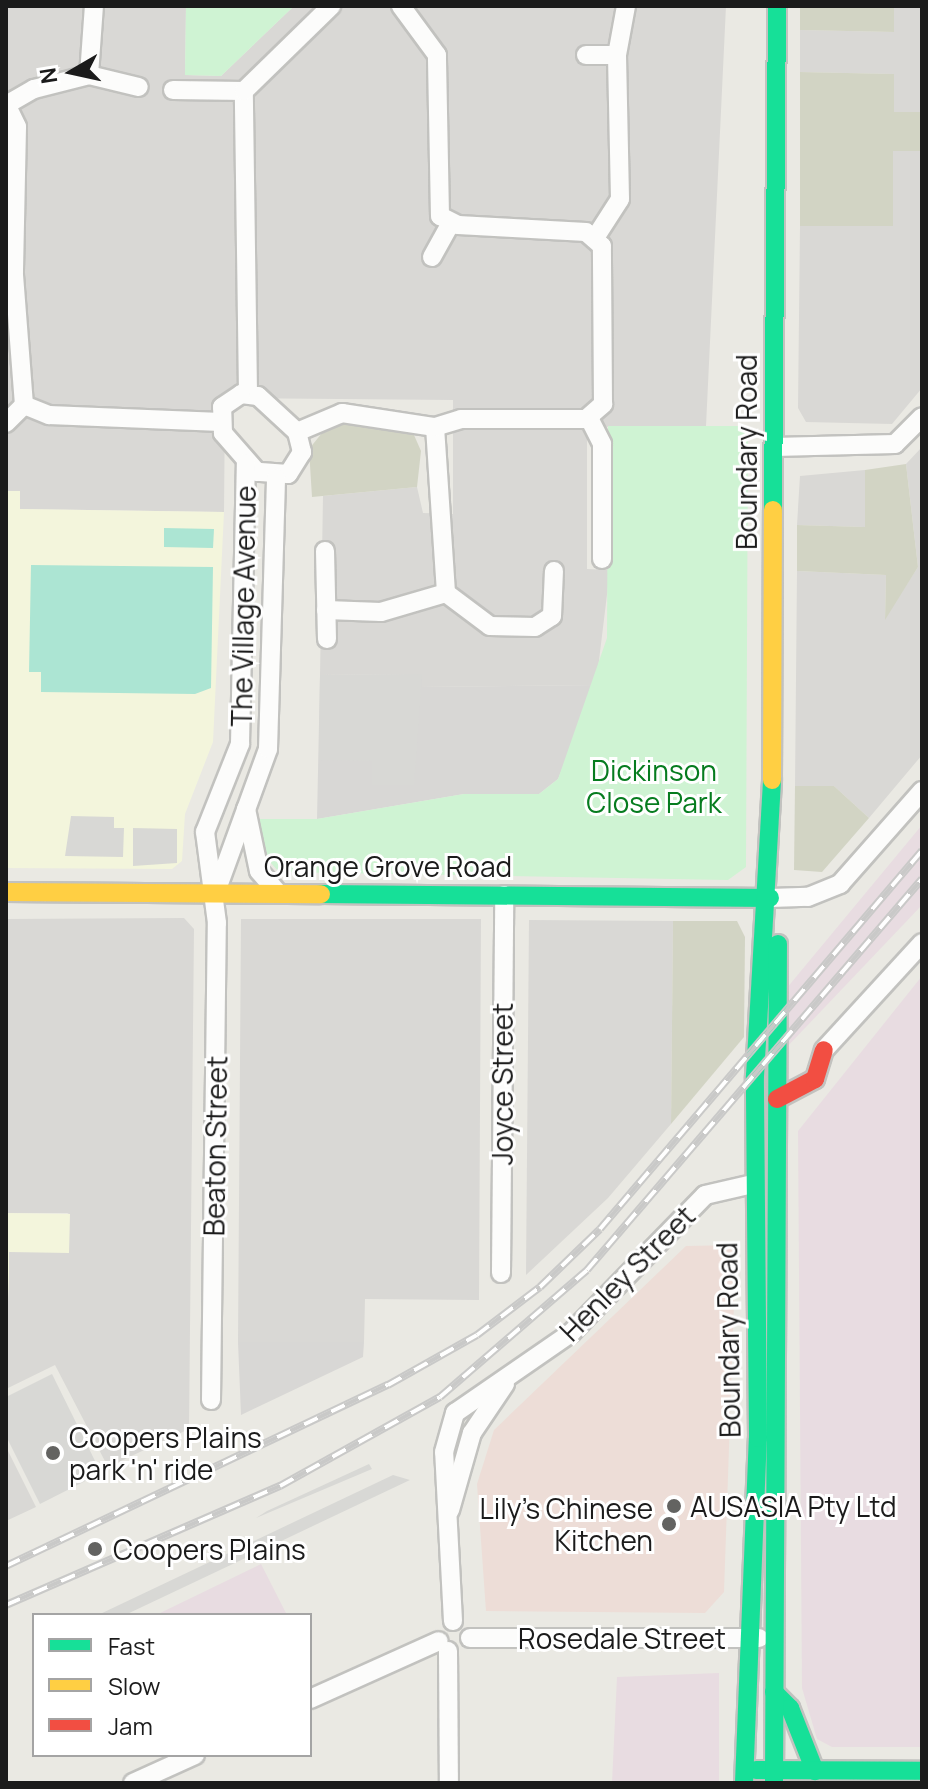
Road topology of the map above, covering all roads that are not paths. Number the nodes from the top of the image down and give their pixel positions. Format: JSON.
{"nodes":[{"id":1,"x":94,"y":6,"type":"edge"},
{"id":2,"x":331,"y":6,"type":"edge"},
{"id":3,"x":401,"y":6,"type":"edge"},
{"id":4,"x":626,"y":6,"type":"edge"},
{"id":5,"x":777,"y":6,"type":"edge"},
{"id":6,"x":586,"y":55,"type":"dead end"},
{"id":7,"x":617,"y":55,"type":"junction"},
{"id":8,"x":89,"y":75,"type":"junction"},
{"id":9,"x":139,"y":87,"type":"dead end"},
{"id":10,"x":173,"y":90,"type":"dead end"},
{"id":11,"x":244,"y":91,"type":"junction"},
{"id":12,"x":6,"y":104,"type":"edge"},
{"id":13,"x":451,"y":223,"type":"junction"},
{"id":14,"x":595,"y":238,"type":"junction"},
{"id":15,"x":432,"y":257,"type":"dead end"},
{"id":16,"x":12,"y":303,"type":"edge"},
{"id":17,"x":248,"y":393,"type":"junction"},
{"id":18,"x":24,"y":405,"type":"junction"},
{"id":19,"x":922,"y":417,"type":"edge"},
{"id":20,"x":589,"y":418,"type":"junction"},
{"id":21,"x":221,"y":422,"type":"junction"},
{"id":22,"x":6,"y":423,"type":"edge"},
{"id":23,"x":435,"y":427,"type":"junction"},
{"id":24,"x":297,"y":432,"type":"junction"},
{"id":25,"x":774,"y":447,"type":"junction"},
{"id":26,"x":246,"y":463,"type":"junction"},
{"id":27,"x":276,"y":478,"type":"junction"},
{"id":28,"x":325,"y":551,"type":"dead end"},
{"id":29,"x":602,"y":559,"type":"dead end"},
{"id":30,"x":554,"y":571,"type":"dead end"},
{"id":31,"x":446,"y":593,"type":"junction"},
{"id":32,"x":326,"y":610,"type":"junction"},
{"id":33,"x":327,"y":639,"type":"dead end"},
{"id":34,"x":922,"y":791,"type":"edge"},
{"id":35,"x":246,"y":809,"type":"junction"},
{"id":36,"x":6,"y":892,"type":"edge"},
{"id":37,"x":216,"y":892,"type":"junction"},
{"id":38,"x":278,"y":893,"type":"junction"},
{"id":39,"x":504,"y":895,"type":"junction"},
{"id":40,"x":770,"y":898,"type":"junction"},
{"id":41,"x":922,"y":943,"type":"edge"},
{"id":42,"x":824,"y":1050,"type":"joint"},
{"id":43,"x":777,"y":1099,"type":"junction"},
{"id":44,"x":753,"y":1184,"type":"junction"},
{"id":45,"x":501,"y":1273,"type":"dead end"},
{"id":46,"x":211,"y":1400,"type":"dead end"},
{"id":47,"x":453,"y":1621,"type":"junction"},
{"id":48,"x":470,"y":1638,"type":"junction"},
{"id":49,"x":746,"y":1638,"type":"junction"},
{"id":50,"x":774,"y":1639,"type":"junction"},
{"id":51,"x":443,"y":1646,"type":"junction"},
{"id":52,"x":774,"y":1692,"type":"junction"},
{"id":53,"x":312,"y":1698,"type":"edge"},
{"id":54,"x":191,"y":1757,"type":"edge"},
{"id":55,"x":815,"y":1771,"type":"junction"},
{"id":56,"x":922,"y":1771,"type":"edge"},
{"id":57,"x":744,"y":1776,"type":"edge"},
{"id":58,"x":774,"y":1777,"type":"edge"},
{"id":59,"x":133,"y":1783,"type":"edge"},
{"id":60,"x":449,"y":1783,"type":"edge"}],
"edges":[{"from":1,"to":8,"type":"street"},
{"from":2,"to":11,"type":"street"},
{"from":3,"to":13,"type":"street"},
{"from":4,"to":7,"type":"street"},
{"from":5,"to":25,"type":"main road","name":"Boundary Road"},
{"from":6,"to":7,"type":"street"},
{"from":7,"to":14,"type":"street"},
{"from":8,"to":9,"type":"street"},
{"from":8,"to":12,"type":"street"},
{"from":10,"to":11,"type":"street"},
{"from":11,"to":17,"type":"street"},
{"from":12,"to":16,"type":"street"},
{"from":13,"to":14,"type":"street"},
{"from":13,"to":15,"type":"street"},
{"from":14,"to":20,"type":"street"},
{"from":16,"to":18,"type":"street"},
{"from":17,"to":21,"type":"street"},
{"from":17,"to":24,"type":"street"},
{"from":18,"to":21,"type":"street"},
{"from":18,"to":22,"type":"street"},
{"from":19,"to":25,"type":"street"},
{"from":20,"to":23,"type":"street"},
{"from":20,"to":29,"type":"street"},
{"from":21,"to":26,"type":"street","name":"The Village Avenue"},
{"from":23,"to":24,"type":"street"},
{"from":23,"to":31,"type":"street"},
{"from":24,"to":27,"type":"street","name":"The Village Avenue"},
{"from":25,"to":40,"type":"main road","name":"Boundary Road"},
{"from":26,"to":27,"type":"street","name":"The Village Avenue"},
{"from":26,"to":37,"type":"street","name":"The Village Avenue"},
{"from":27,"to":35,"type":"street","name":"The Village Avenue"},
{"from":28,"to":32,"type":"street"},
{"from":30,"to":31,"type":"street"},
{"from":31,"to":32,"type":"street"},
{"from":32,"to":33,"type":"street"},
{"from":34,"to":40,"type":"street"},
{"from":35,"to":37,"type":"street","name":"The Village Avenue"},
{"from":35,"to":38,"type":"street"},
{"from":36,"to":37,"type":"main road","name":"Orange Grove Road"},
{"from":37,"to":38,"type":"main road","name":"Orange Grove Road"},
{"from":37,"to":46,"type":"street","name":"Beaton Street"},
{"from":38,"to":39,"type":"main road","name":"Orange Grove Road"},
{"from":39,"to":40,"type":"main road","name":"Orange Grove Road"},
{"from":39,"to":45,"type":"street","name":"Joyce Street"},
{"from":40,"to":43,"type":"main road","name":"Boundary Road"},
{"from":40,"to":44,"type":"main road","name":"Boundary Road"},
{"from":41,"to":42,"type":"street"},
{"from":42,"to":43,"type":"main road"},
{"from":43,"to":50,"type":"main road","name":"Boundary Road"},
{"from":44,"to":47,"type":"street","name":"Henley Street"},
{"from":44,"to":49,"type":"main road","name":"Boundary Road"},
{"from":47,"to":48,"type":"street"},
{"from":47,"to":51,"type":"street"},
{"from":48,"to":49,"type":"street","name":"Rosedale Street"},
{"from":48,"to":51,"type":"street"},
{"from":49,"to":50,"type":"street","name":"Rosedale Street"},
{"from":49,"to":57,"type":"main road","name":"Boundary Road"},
{"from":50,"to":52,"type":"main road","name":"Boundary Road"},
{"from":51,"to":53,"type":"street"},
{"from":51,"to":60,"type":"street"},
{"from":52,"to":55,"type":"main road"},
{"from":52,"to":58,"type":"main road","name":"Boundary Road"},
{"from":54,"to":59,"type":"street"},
{"from":55,"to":56,"type":"main road"},
{"from":55,"to":58,"type":"main road"},
{"from":57,"to":58,"type":"main road"}]}
